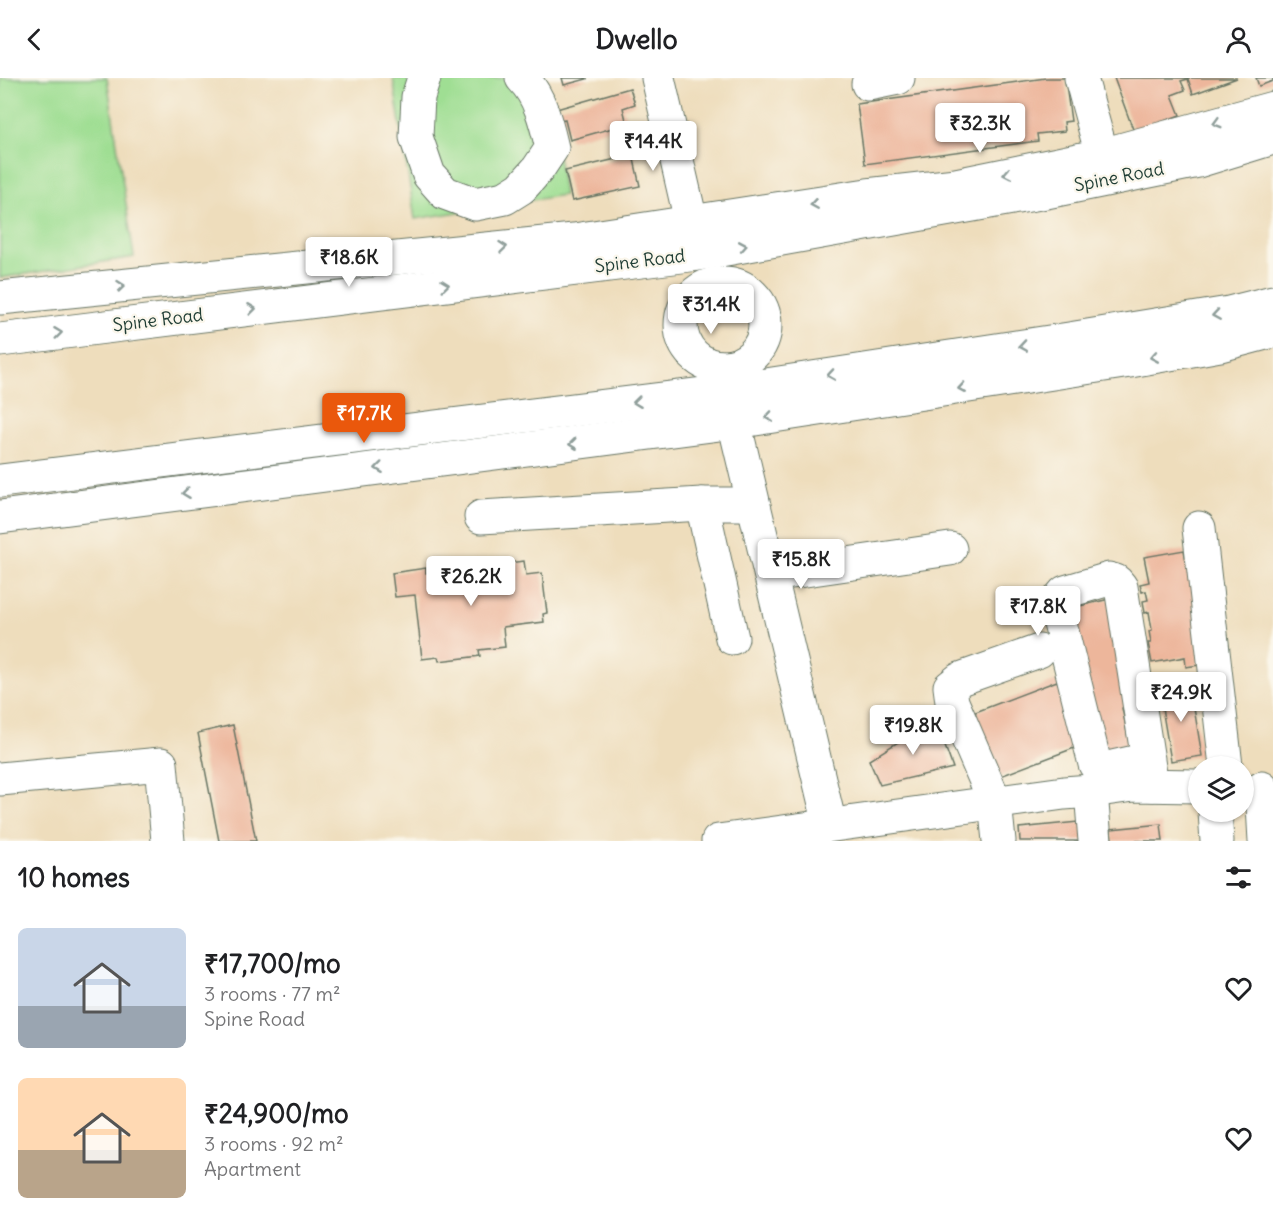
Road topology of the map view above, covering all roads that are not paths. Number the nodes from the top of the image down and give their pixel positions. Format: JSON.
{"nodes":[{"id":1,"x":424,"y":78,"type":"edge"},
{"id":2,"x":522,"y":78,"type":"edge"},
{"id":3,"x":658,"y":78,"type":"edge"},
{"id":4,"x":1082,"y":78,"type":"edge"},
{"id":5,"x":1273,"y":108,"type":"edge"},
{"id":6,"x":1273,"y":138,"type":"edge"},
{"id":7,"x":1102,"y":155,"type":"junction"},
{"id":8,"x":691,"y":223,"type":"junction"},
{"id":9,"x":698,"y":254,"type":"junction"},
{"id":10,"x":706,"y":286,"type":"junction"},
{"id":11,"x":0,"y":298,"type":"edge"},
{"id":12,"x":1273,"y":302,"type":"edge"},
{"id":13,"x":1273,"y":331,"type":"edge"},
{"id":14,"x":0,"y":340,"type":"edge"},
{"id":15,"x":724,"y":379,"type":"junction"},
{"id":16,"x":735,"y":423,"type":"junction"},
{"id":17,"x":0,"y":482,"type":"edge"},
{"id":18,"x":702,"y":504,"type":"junction"},
{"id":19,"x":753,"y":504,"type":"junction"},
{"id":20,"x":0,"y":517,"type":"edge"},
{"id":21,"x":480,"y":517,"type":"dead end"},
{"id":22,"x":1199,"y":528,"type":"dead end"},
{"id":23,"x":950,"y":549,"type":"dead end"},
{"id":24,"x":771,"y":575,"type":"junction"},
{"id":25,"x":732,"y":638,"type":"dead end"},
{"id":26,"x":1040,"y":651,"type":"dead end"},
{"id":27,"x":1225,"y":756,"type":"edge"},
{"id":28,"x":1150,"y":772,"type":"junction"},
{"id":29,"x":0,"y":779,"type":"edge"},
{"id":30,"x":1188,"y":783,"type":"edge"},
{"id":31,"x":1259,"y":788,"type":"edge"},
{"id":32,"x":1091,"y":791,"type":"junction"},
{"id":33,"x":995,"y":802,"type":"junction"},
{"id":34,"x":1216,"y":822,"type":"edge"},
{"id":35,"x":830,"y":825,"type":"junction"},
{"id":36,"x":864,"y":831,"type":"edge"},
{"id":37,"x":754,"y":838,"type":"edge"},
{"id":38,"x":168,"y":841,"type":"edge"},
{"id":39,"x":718,"y":841,"type":"edge"},
{"id":40,"x":999,"y":841,"type":"edge"},
{"id":41,"x":1095,"y":841,"type":"edge"},
{"id":42,"x":1217,"y":841,"type":"edge"},
{"id":43,"x":1265,"y":841,"type":"edge"}],
"edges":[{"from":1,"to":2,"type":"street"},
{"from":3,"to":8,"type":"street"},
{"from":4,"to":7,"type":"street"},
{"from":5,"to":7,"type":"street","name":"Spine Road","one_way":true},
{"from":9,"to":6,"type":"street","name":"Spine Road","one_way":true},
{"from":7,"to":8,"type":"street","name":"Spine Road","one_way":true},
{"from":8,"to":9,"type":"street"},
{"from":11,"to":8,"type":"street","name":"Spine Road","one_way":true},
{"from":9,"to":10,"type":"street"},
{"from":14,"to":9,"type":"street","name":"Spine Road","one_way":true},
{"from":10,"to":15,"type":"street"},
{"from":10,"to":15,"type":"street"},
{"from":12,"to":15,"type":"street","one_way":true},
{"from":13,"to":16,"type":"street","one_way":true},
{"from":15,"to":16,"type":"street"},
{"from":15,"to":17,"type":"street","one_way":true},
{"from":16,"to":19,"type":"street"},
{"from":16,"to":20,"type":"street","one_way":true},
{"from":18,"to":19,"type":"street"},
{"from":18,"to":21,"type":"street"},
{"from":18,"to":25,"type":"street"},
{"from":19,"to":24,"type":"street"},
{"from":22,"to":27,"type":"street"},
{"from":23,"to":24,"type":"street"},
{"from":24,"to":35,"type":"street"},
{"from":26,"to":33,"type":"street"},
{"from":28,"to":28,"type":"street"},
{"from":28,"to":30,"type":"street"},
{"from":28,"to":32,"type":"street"},
{"from":29,"to":38,"type":"street"},
{"from":31,"to":43,"type":"street"},
{"from":32,"to":33,"type":"street"},
{"from":32,"to":41,"type":"street"},
{"from":33,"to":36,"type":"street"},
{"from":33,"to":40,"type":"street"},
{"from":34,"to":42,"type":"street"},
{"from":35,"to":36,"type":"street"},
{"from":35,"to":37,"type":"street"},
{"from":37,"to":39,"type":"street"}]}
